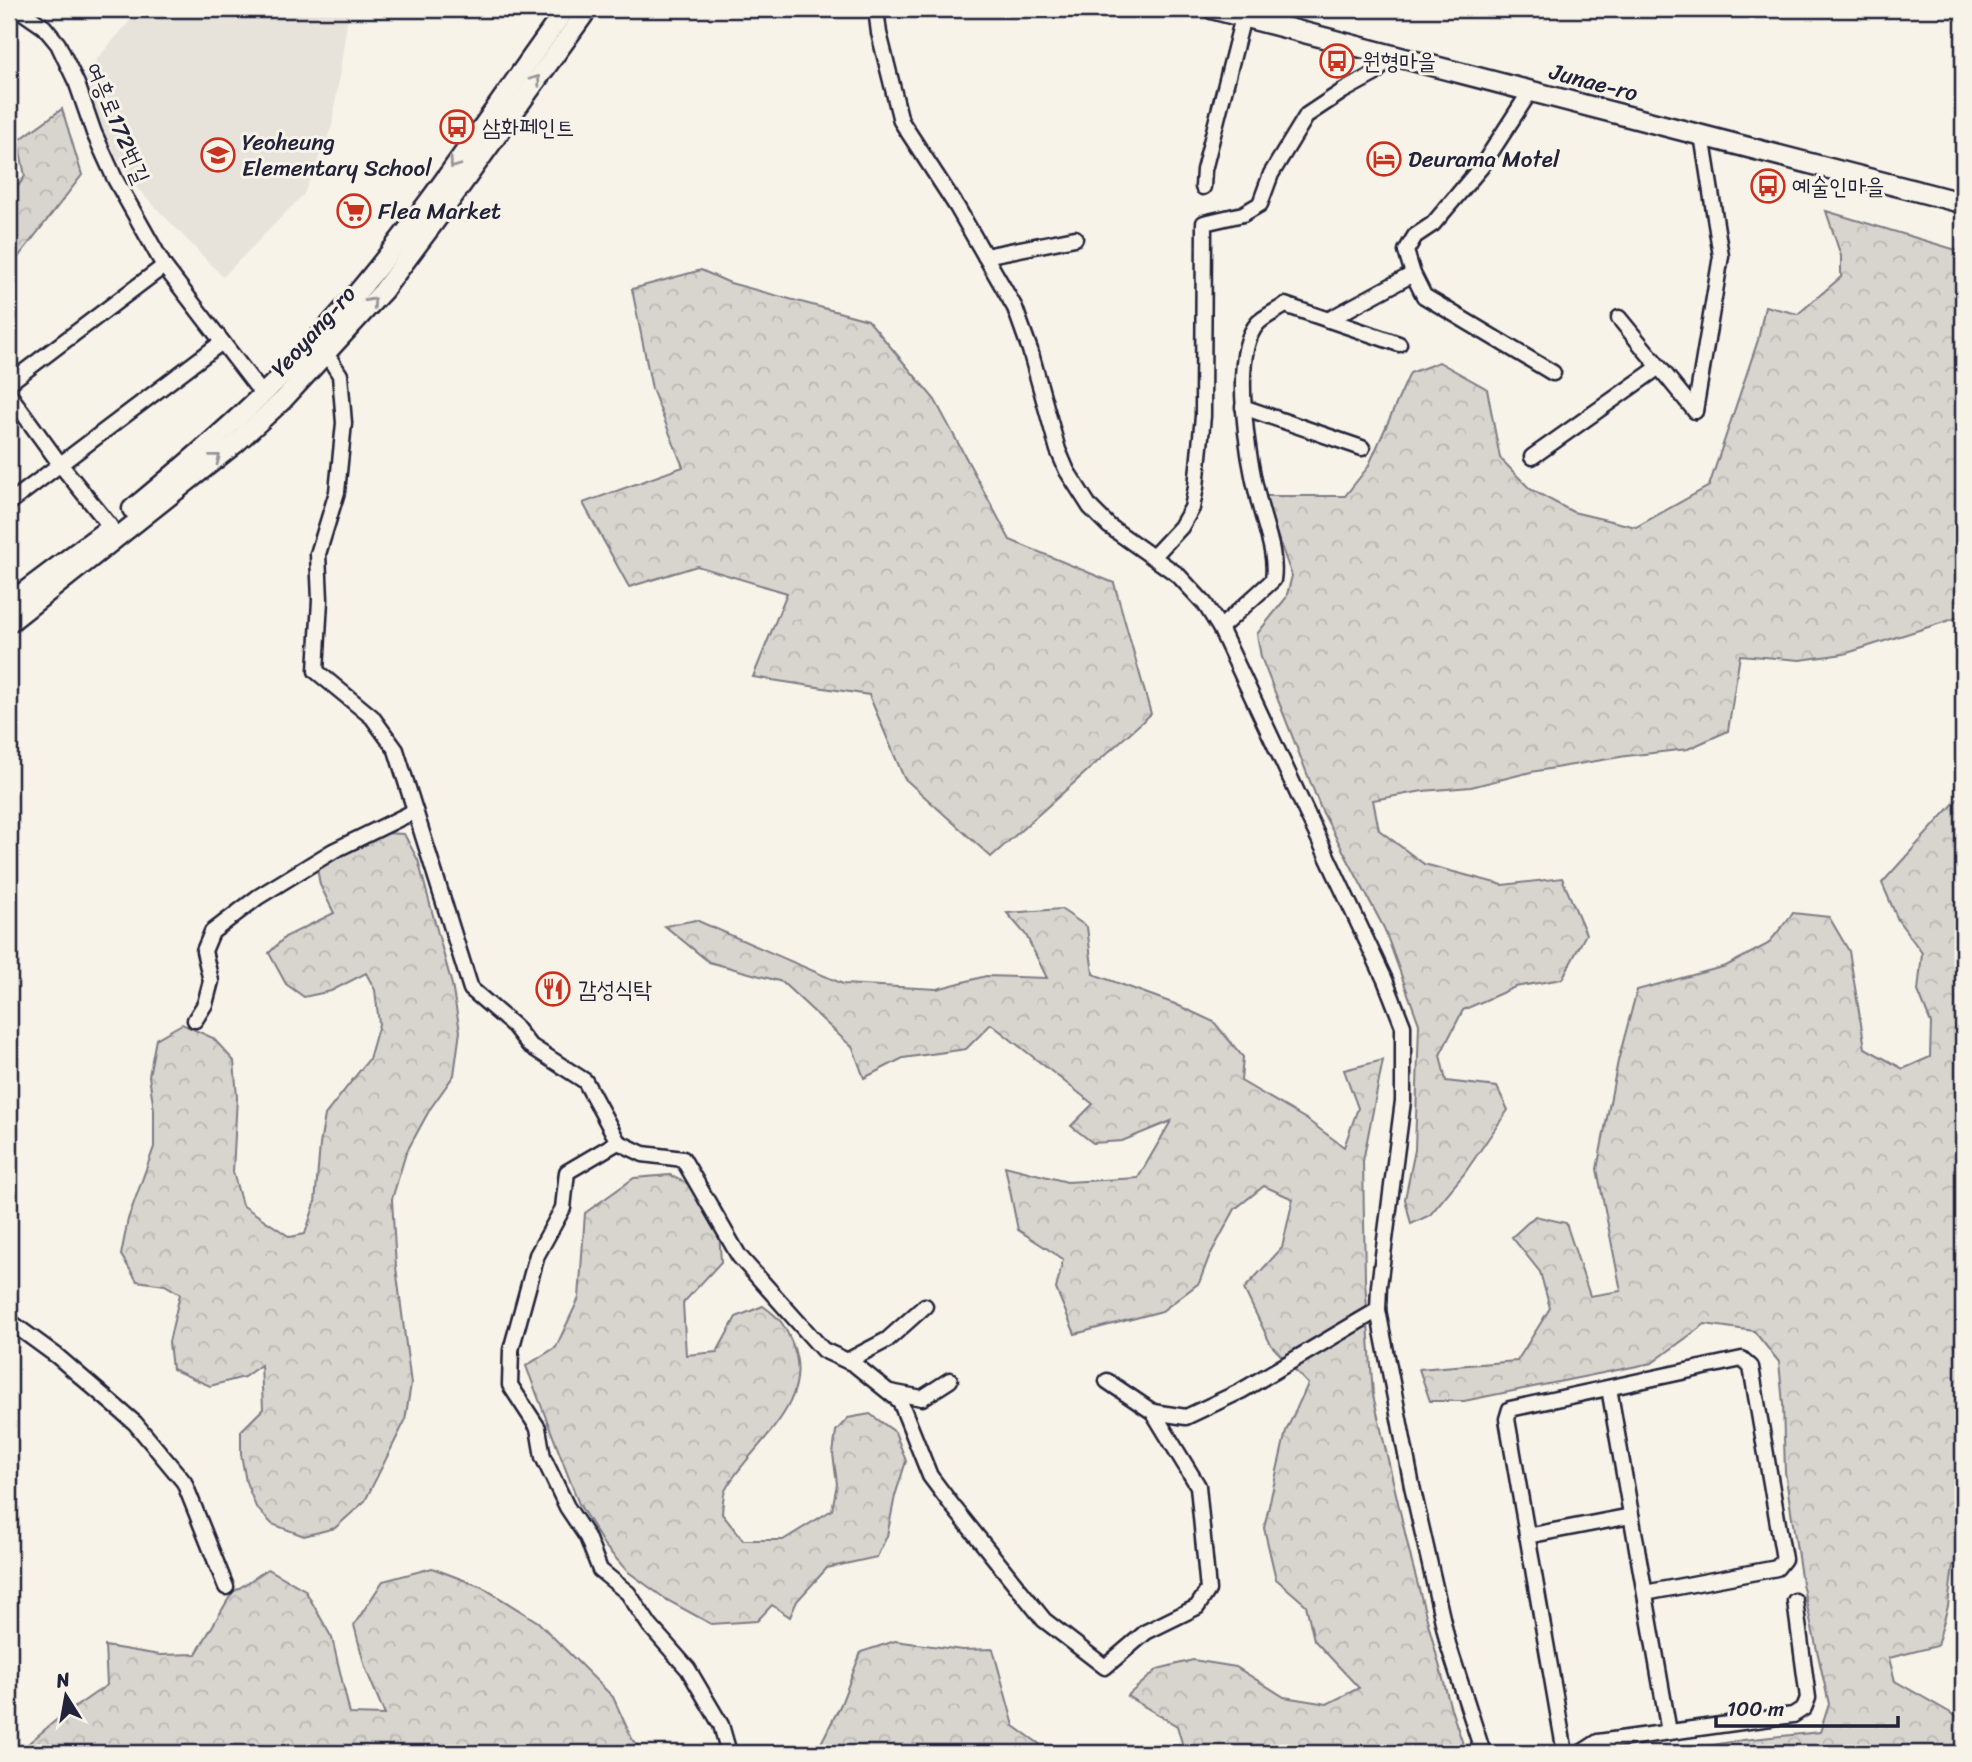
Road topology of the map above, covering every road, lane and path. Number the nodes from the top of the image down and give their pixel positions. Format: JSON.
{"nodes":[{"id":1,"x":18,"y":9,"type":"edge"},
{"id":2,"x":566,"y":9,"type":"edge"},
{"id":3,"x":588,"y":9,"type":"edge"},
{"id":4,"x":876,"y":9,"type":"edge"},
{"id":5,"x":1213,"y":9,"type":"edge"},
{"id":6,"x":1243,"y":16,"type":"junction"},
{"id":7,"x":1394,"y":54,"type":"junction"},
{"id":8,"x":1531,"y":90,"type":"junction"},
{"id":9,"x":1702,"y":135,"type":"junction"},
{"id":10,"x":1203,"y":187,"type":"dead end"},
{"id":11,"x":1963,"y":203,"type":"edge"},
{"id":12,"x":1075,"y":238,"type":"dead end"},
{"id":13,"x":985,"y":256,"type":"junction"},
{"id":14,"x":164,"y":266,"type":"junction"},
{"id":15,"x":1413,"y":274,"type":"junction"},
{"id":16,"x":1619,"y":318,"type":"dead end"},
{"id":17,"x":1328,"y":320,"type":"junction"},
{"id":18,"x":222,"y":342,"type":"junction"},
{"id":19,"x":1399,"y":344,"type":"dead end"},
{"id":20,"x":320,"y":348,"type":"junction"},
{"id":21,"x":1659,"y":367,"type":"junction"},
{"id":22,"x":1553,"y":373,"type":"dead end"},
{"id":23,"x":9,"y":383,"type":"edge"},
{"id":24,"x":9,"y":394,"type":"edge"},
{"id":25,"x":263,"y":395,"type":"junction"},
{"id":26,"x":1243,"y":407,"type":"junction"},
{"id":27,"x":1362,"y":448,"type":"dead end"},
{"id":28,"x":1532,"y":457,"type":"dead end"},
{"id":29,"x":60,"y":464,"type":"junction"},
{"id":30,"x":9,"y":503,"type":"edge"},
{"id":31,"x":110,"y":526,"type":"junction"},
{"id":32,"x":1153,"y":557,"type":"junction"},
{"id":33,"x":9,"y":603,"type":"edge"},
{"id":34,"x":9,"y":623,"type":"edge"},
{"id":35,"x":1220,"y":628,"type":"junction"},
{"id":36,"x":415,"y":811,"type":"junction"},
{"id":37,"x":195,"y":1020,"type":"dead end"},
{"id":38,"x":618,"y":1142,"type":"junction"},
{"id":39,"x":925,"y":1306,"type":"dead end"},
{"id":40,"x":1378,"y":1310,"type":"junction"},
{"id":41,"x":9,"y":1321,"type":"edge"},
{"id":42,"x":847,"y":1361,"type":"junction"},
{"id":43,"x":950,"y":1380,"type":"dead end"},
{"id":44,"x":1107,"y":1381,"type":"dead end"},
{"id":45,"x":1608,"y":1388,"type":"junction"},
{"id":46,"x":888,"y":1391,"type":"junction"},
{"id":47,"x":1153,"y":1412,"type":"junction"},
{"id":48,"x":1631,"y":1516,"type":"junction"},
{"id":49,"x":1527,"y":1536,"type":"junction"},
{"id":50,"x":226,"y":1587,"type":"dead end"},
{"id":51,"x":1645,"y":1594,"type":"junction"},
{"id":52,"x":1795,"y":1601,"type":"dead end"},
{"id":53,"x":1669,"y":1732,"type":"junction"},
{"id":54,"x":729,"y":1753,"type":"edge"},
{"id":55,"x":1483,"y":1753,"type":"edge"},
{"id":56,"x":1564,"y":1753,"type":"edge"},
{"id":57,"x":1581,"y":1753,"type":"edge"}],
"edges":[{"from":1,"to":14,"type":"street","name":"여흥로172번길"},
{"from":2,"to":20,"type":"street","name":"Yeoyang-ro","one_way":true},
{"from":20,"to":3,"type":"street","name":"Yeoyang-ro","one_way":true},
{"from":4,"to":13,"type":"street"},
{"from":5,"to":6,"type":"main road","name":"Junae-ro"},
{"from":6,"to":7,"type":"main road","name":"Junae-ro"},
{"from":6,"to":10,"type":"street"},
{"from":7,"to":8,"type":"main road","name":"Junae-ro"},
{"from":7,"to":32,"type":"street"},
{"from":8,"to":9,"type":"main road","name":"Junae-ro"},
{"from":8,"to":15,"type":"street"},
{"from":9,"to":11,"type":"main road","name":"Junae-ro"},
{"from":9,"to":21,"type":"street"},
{"from":12,"to":13,"type":"street"},
{"from":13,"to":32,"type":"street"},
{"from":14,"to":18,"type":"street","name":"여흥로172번길"},
{"from":14,"to":23,"type":"street"},
{"from":15,"to":17,"type":"street"},
{"from":15,"to":22,"type":"street"},
{"from":16,"to":21,"type":"street"},
{"from":17,"to":19,"type":"street"},
{"from":17,"to":26,"type":"street"},
{"from":18,"to":25,"type":"street","name":"여흥로172번길"},
{"from":18,"to":29,"type":"street"},
{"from":20,"to":25,"type":"street","name":"Yeoyang-ro"},
{"from":34,"to":20,"type":"street","name":"Yeoyang-ro","one_way":true},
{"from":20,"to":36,"type":"street"},
{"from":21,"to":28,"type":"street"},
{"from":24,"to":29,"type":"street"},
{"from":25,"to":31,"type":"street","name":"Yeoyang-ro"},
{"from":26,"to":27,"type":"street"},
{"from":26,"to":35,"type":"street"},
{"from":29,"to":30,"type":"street"},
{"from":29,"to":31,"type":"street"},
{"from":31,"to":33,"type":"street","name":"Yeoyang-ro"},
{"from":32,"to":35,"type":"street"},
{"from":35,"to":40,"type":"street"},
{"from":36,"to":37,"type":"street"},
{"from":36,"to":38,"type":"street"},
{"from":38,"to":42,"type":"street"},
{"from":38,"to":54,"type":"street"},
{"from":39,"to":42,"type":"street"},
{"from":40,"to":47,"type":"street"},
{"from":40,"to":55,"type":"street"},
{"from":41,"to":50,"type":"street"},
{"from":42,"to":46,"type":"street"},
{"from":43,"to":46,"type":"street"},
{"from":44,"to":47,"type":"street"},
{"from":45,"to":48,"type":"street"},
{"from":45,"to":49,"type":"street"},
{"from":45,"to":51,"type":"street"},
{"from":46,"to":47,"type":"street"},
{"from":48,"to":49,"type":"street"},
{"from":48,"to":51,"type":"street"},
{"from":49,"to":56,"type":"street"},
{"from":51,"to":53,"type":"street"},
{"from":52,"to":53,"type":"street"},
{"from":53,"to":57,"type":"street"}]}
